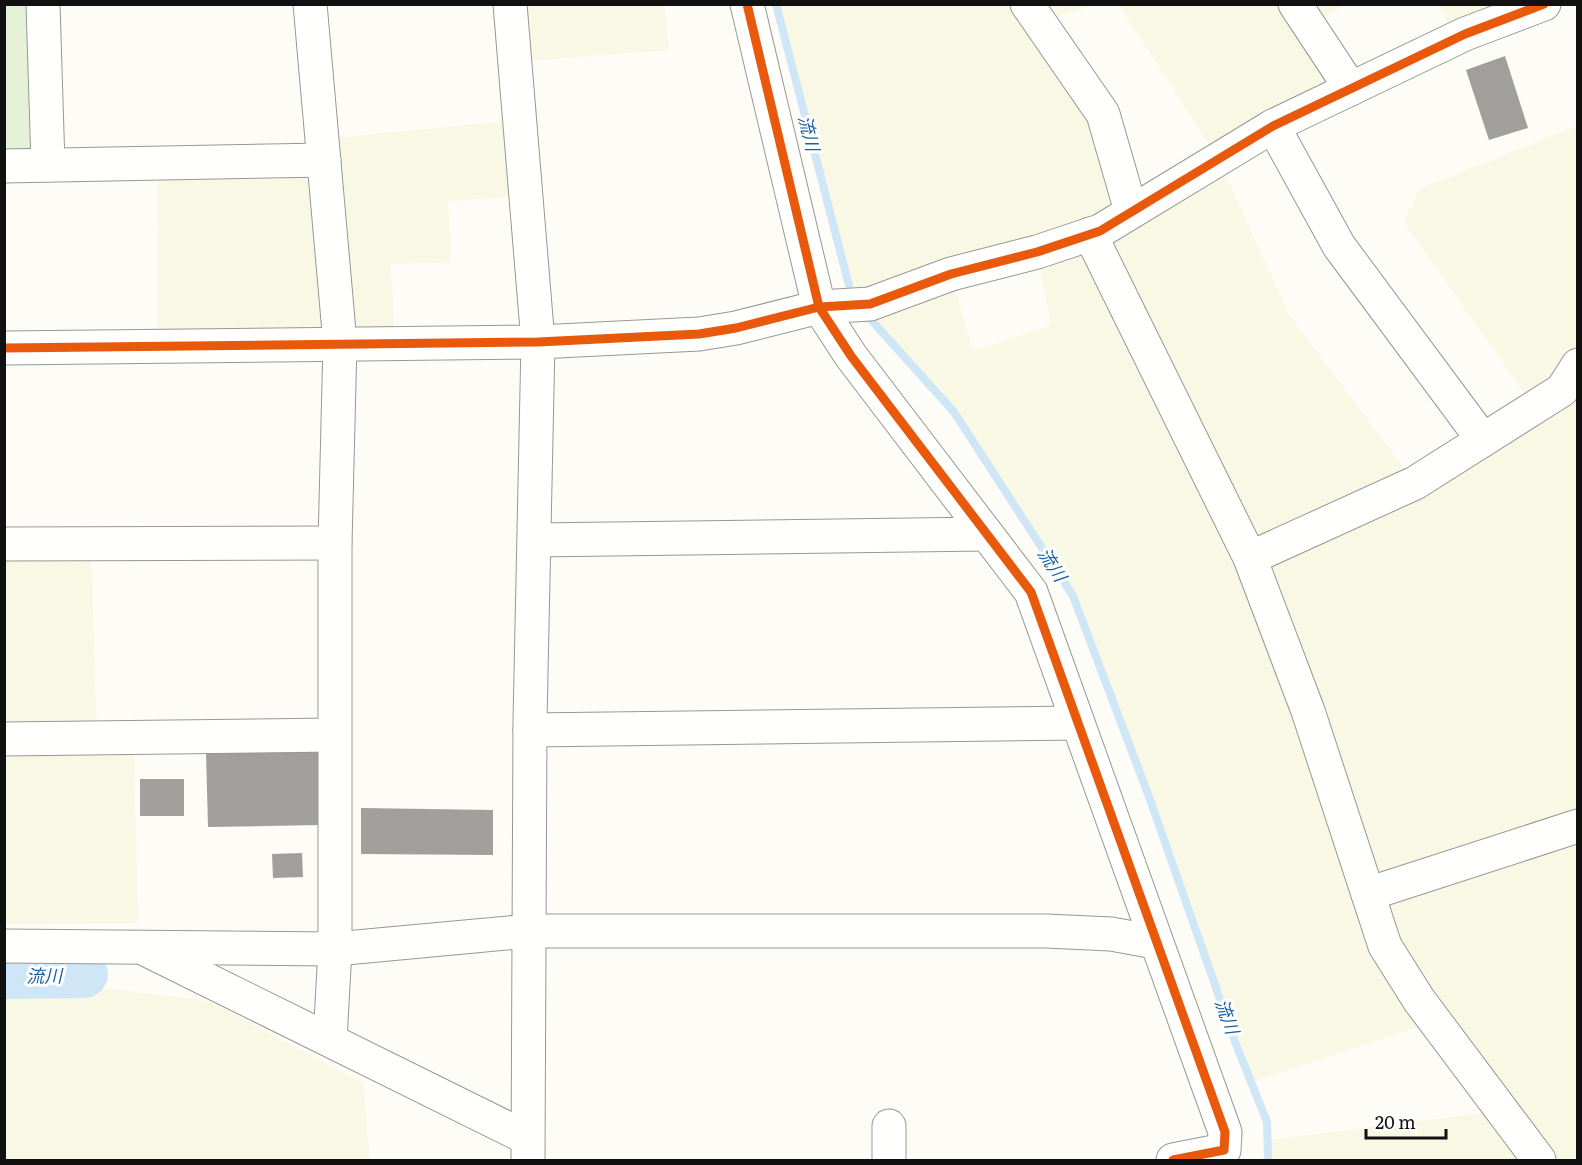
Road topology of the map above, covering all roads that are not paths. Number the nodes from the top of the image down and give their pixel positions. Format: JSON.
{"nodes":[{"id":1,"x":43,"y":4,"type":"edge"},
{"id":2,"x":310,"y":4,"type":"edge"},
{"id":3,"x":510,"y":4,"type":"edge"},
{"id":4,"x":747,"y":4,"type":"edge"},
{"id":5,"x":1027,"y":4,"type":"edge"},
{"id":6,"x":1295,"y":4,"type":"edge"},
{"id":7,"x":1544,"y":4,"type":"edge"},
{"id":8,"x":1351,"y":89,"type":"junction"},
{"id":9,"x":1273,"y":126,"type":"junction"},
{"id":10,"x":324,"y":160,"type":"junction"},
{"id":11,"x":48,"y":165,"type":"junction"},
{"id":12,"x":4,"y":166,"type":"edge"},
{"id":13,"x":1131,"y":211,"type":"junction"},
{"id":14,"x":1090,"y":234,"type":"junction"},
{"id":15,"x":828,"y":306,"type":"junction"},
{"id":16,"x":538,"y":342,"type":"junction"},
{"id":17,"x":340,"y":343,"type":"junction"},
{"id":18,"x":4,"y":348,"type":"edge"},
{"id":19,"x":1578,"y":365,"type":"edge"},
{"id":20,"x":1483,"y":440,"type":"junction"},
{"id":21,"x":985,"y":534,"type":"junction"},
{"id":22,"x":535,"y":540,"type":"junction"},
{"id":23,"x":335,"y":543,"type":"junction"},
{"id":24,"x":4,"y":544,"type":"edge"},
{"id":25,"x":1250,"y":558,"type":"junction"},
{"id":26,"x":1078,"y":723,"type":"junction"},
{"id":27,"x":530,"y":730,"type":"junction"},
{"id":28,"x":334,"y":735,"type":"junction"},
{"id":29,"x":4,"y":739,"type":"edge"},
{"id":30,"x":1578,"y":826,"type":"edge"},
{"id":31,"x":1368,"y":894,"type":"junction"},
{"id":32,"x":529,"y":931,"type":"junction"},
{"id":33,"x":1155,"y":942,"type":"junction"},
{"id":34,"x":4,"y":946,"type":"edge"},
{"id":35,"x":141,"y":946,"type":"junction"},
{"id":36,"x":335,"y":949,"type":"junction"},
{"id":37,"x":330,"y":1040,"type":"junction"},
{"id":38,"x":889,"y":1126,"type":"dead end"},
{"id":39,"x":527,"y":1149,"type":"edge"},
{"id":40,"x":889,"y":1161,"type":"edge"},
{"id":41,"x":1173,"y":1161,"type":"edge"},
{"id":42,"x":1539,"y":1161,"type":"edge"}],
"edges":[{"from":1,"to":11,"type":"street"},
{"from":2,"to":10,"type":"street"},
{"from":3,"to":16,"type":"street"},
{"from":4,"to":15,"type":"street"},
{"from":5,"to":13,"type":"street"},
{"from":6,"to":8,"type":"street"},
{"from":7,"to":8,"type":"street"},
{"from":8,"to":9,"type":"street"},
{"from":9,"to":13,"type":"street"},
{"from":9,"to":20,"type":"street"},
{"from":10,"to":11,"type":"street"},
{"from":10,"to":17,"type":"street"},
{"from":11,"to":12,"type":"street"},
{"from":13,"to":14,"type":"street"},
{"from":14,"to":15,"type":"street"},
{"from":14,"to":25,"type":"street"},
{"from":15,"to":16,"type":"street"},
{"from":15,"to":21,"type":"street"},
{"from":16,"to":17,"type":"street"},
{"from":16,"to":22,"type":"street"},
{"from":17,"to":18,"type":"street"},
{"from":17,"to":23,"type":"street"},
{"from":19,"to":20,"type":"street"},
{"from":20,"to":25,"type":"street"},
{"from":21,"to":22,"type":"street"},
{"from":21,"to":26,"type":"street"},
{"from":22,"to":27,"type":"street"},
{"from":23,"to":24,"type":"street"},
{"from":23,"to":28,"type":"street"},
{"from":25,"to":31,"type":"street"},
{"from":26,"to":27,"type":"street"},
{"from":26,"to":33,"type":"street"},
{"from":27,"to":32,"type":"street"},
{"from":28,"to":29,"type":"street"},
{"from":28,"to":36,"type":"street"},
{"from":30,"to":31,"type":"street"},
{"from":31,"to":42,"type":"street"},
{"from":32,"to":33,"type":"street"},
{"from":32,"to":36,"type":"street"},
{"from":32,"to":39,"type":"street"},
{"from":33,"to":41,"type":"street"},
{"from":34,"to":35,"type":"street"},
{"from":35,"to":36,"type":"street"},
{"from":35,"to":37,"type":"street"},
{"from":36,"to":37,"type":"street"},
{"from":37,"to":39,"type":"street"},
{"from":38,"to":40,"type":"street"}]}
